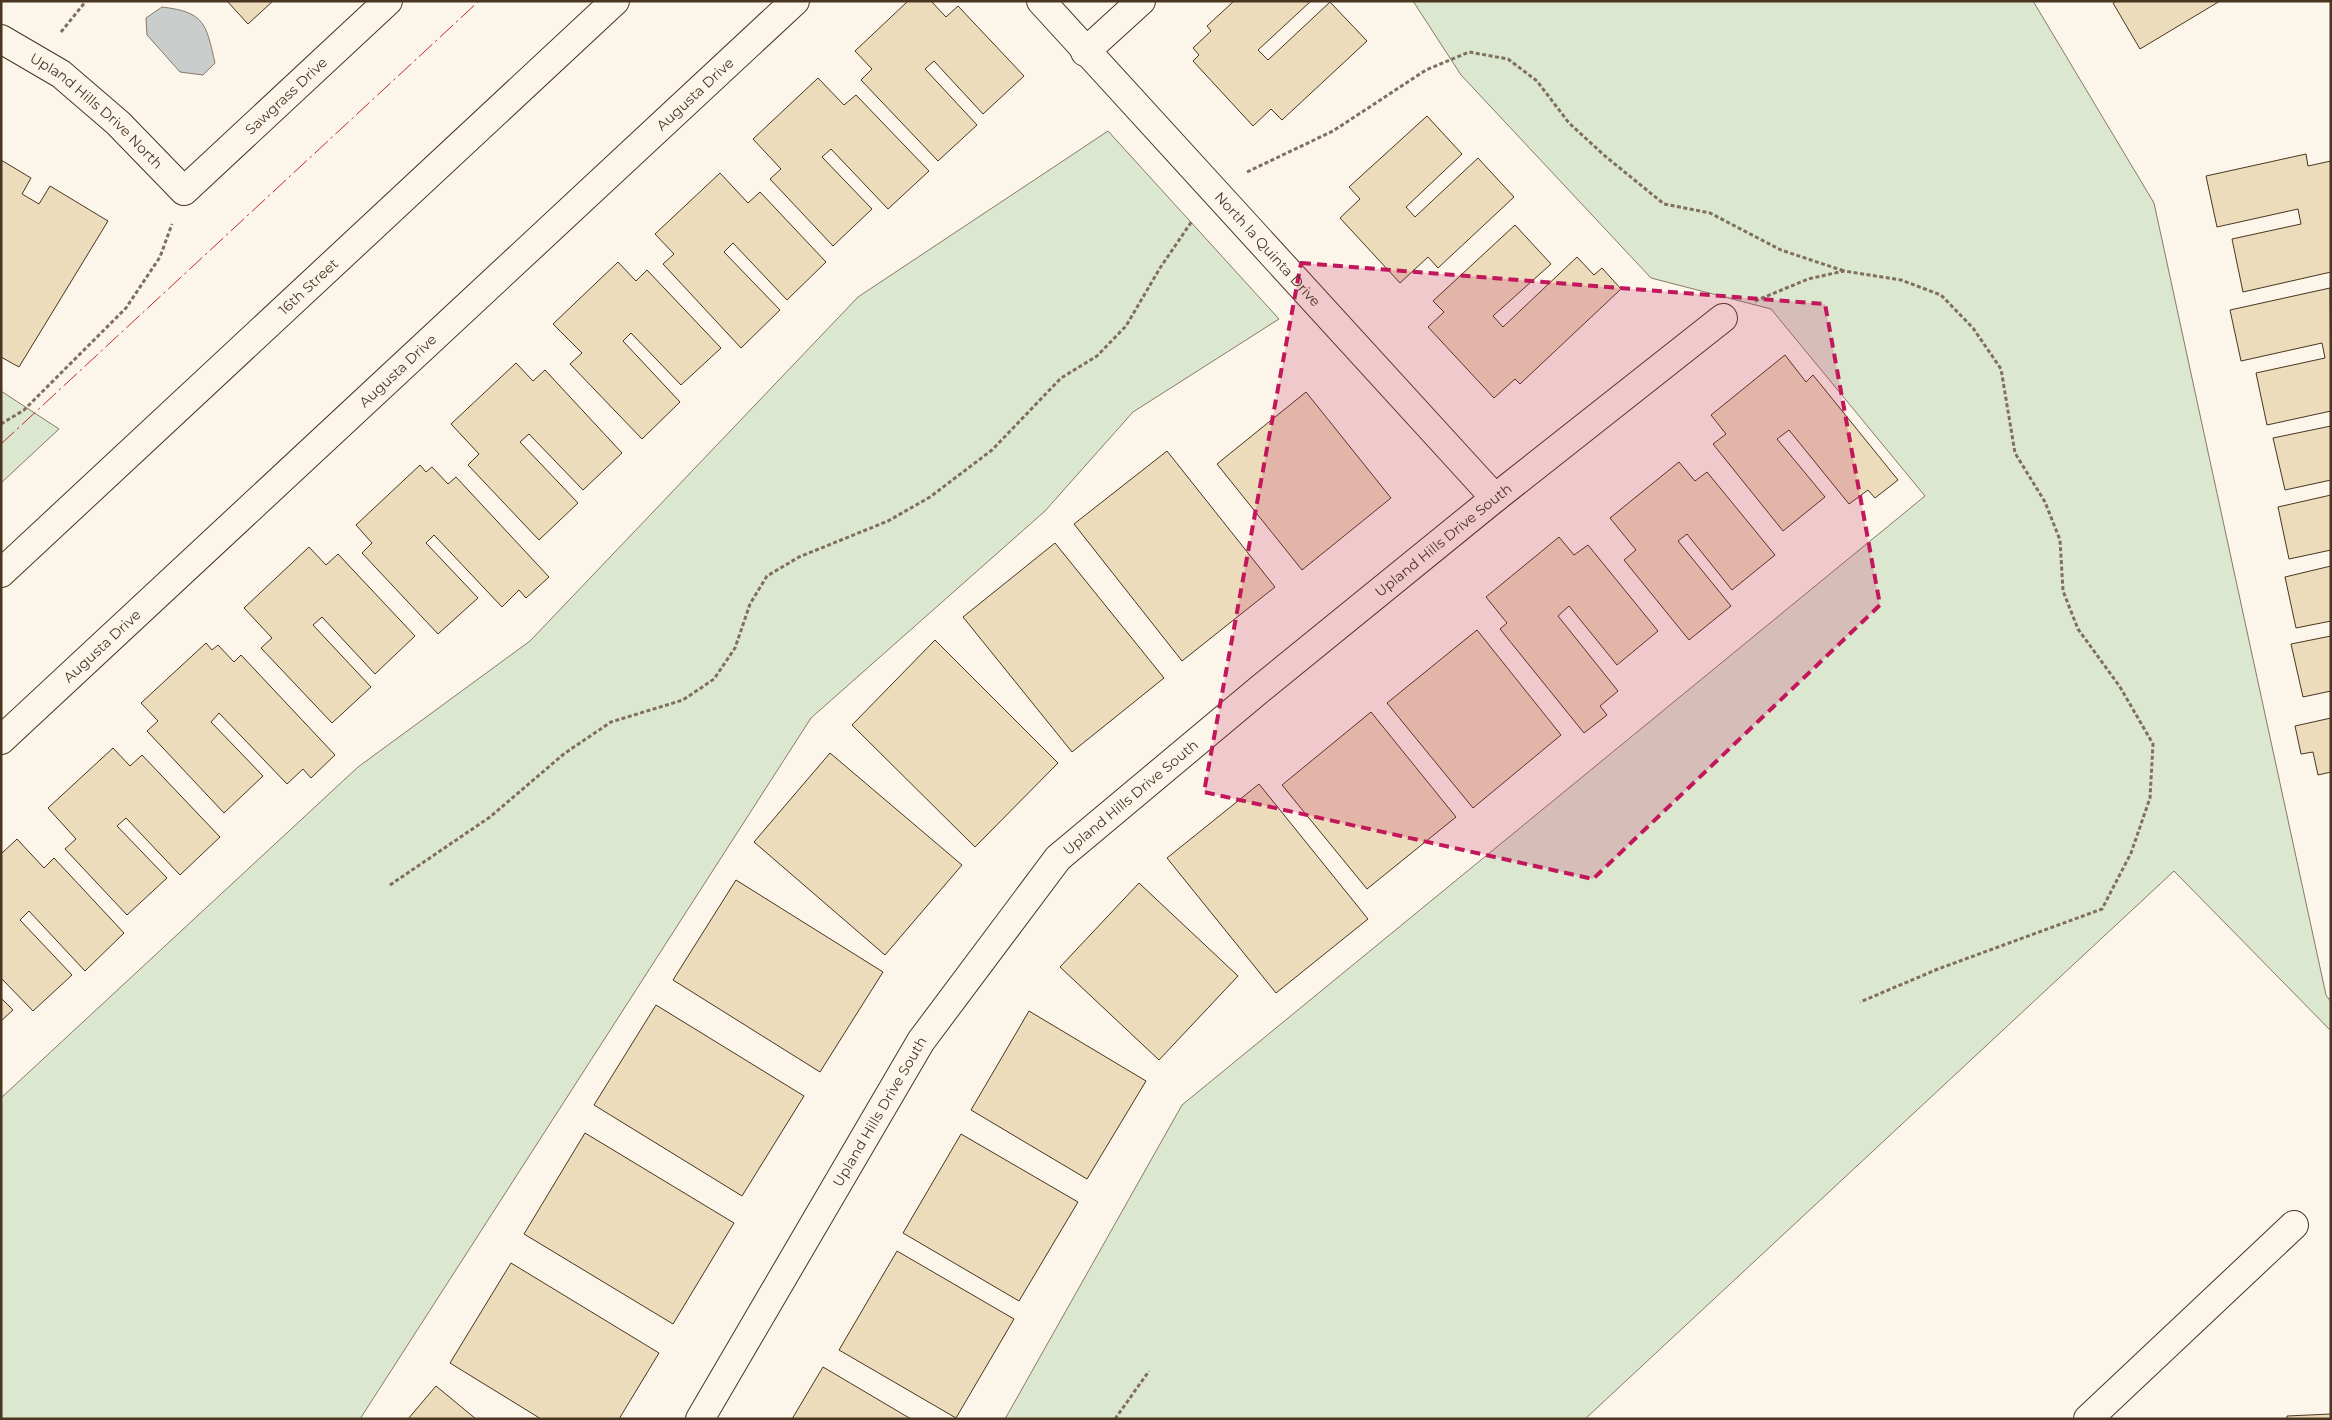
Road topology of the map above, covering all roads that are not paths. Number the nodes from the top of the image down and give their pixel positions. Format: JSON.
{"nodes":[{"id":1,"x":388,"y":1,"type":"edge"},
{"id":2,"x":615,"y":1,"type":"edge"},
{"id":3,"x":795,"y":1,"type":"edge"},
{"id":4,"x":1041,"y":1,"type":"edge"},
{"id":5,"x":1141,"y":1,"type":"edge"},
{"id":6,"x":1,"y":39,"type":"edge"},
{"id":7,"x":1085,"y":52,"type":"junction"},
{"id":8,"x":184,"y":190,"type":"joint"},
{"id":9,"x":1723,"y":318,"type":"dead end"},
{"id":10,"x":1495,"y":498,"type":"junction"},
{"id":11,"x":1,"y":573,"type":"edge"},
{"id":12,"x":1,"y":740,"type":"edge"},
{"id":13,"x":2294,"y":1225,"type":"dead end"},
{"id":14,"x":700,"y":1419,"type":"edge"},
{"id":15,"x":2088,"y":1419,"type":"edge"}],
"edges":[{"from":1,"to":8,"type":"street","name":"Sawgrass Drive"},
{"from":2,"to":11,"type":"street","name":"16th Street"},
{"from":3,"to":12,"type":"street","name":"Augusta Drive"},
{"from":4,"to":7,"type":"street","name":"North la Quinta Drive"},
{"from":5,"to":7,"type":"street"},
{"from":6,"to":8,"type":"street","name":"Upland Hills Drive North"},
{"from":7,"to":10,"type":"street","name":"North la Quinta Drive"},
{"from":9,"to":10,"type":"street","name":"Upland Hills Drive South"},
{"from":10,"to":14,"type":"street","name":"Upland Hills Drive South"},
{"from":13,"to":15,"type":"street"}]}
